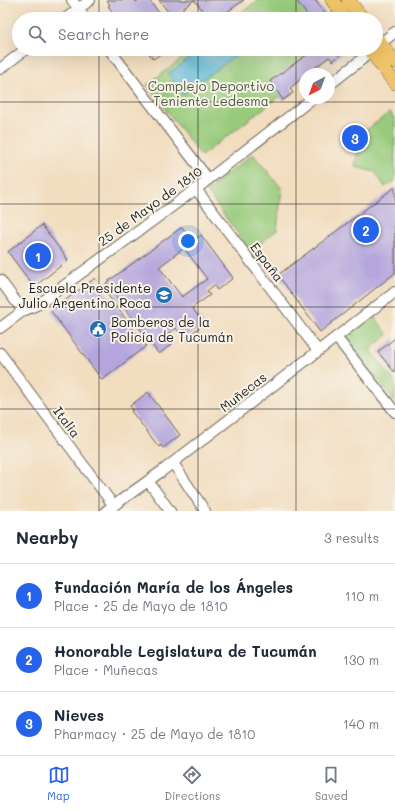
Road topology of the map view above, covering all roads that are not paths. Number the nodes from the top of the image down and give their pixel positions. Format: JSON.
{"nodes":[{"id":1,"x":72,"y":0,"type":"edge"},
{"id":2,"x":90,"y":0,"type":"edge"},
{"id":3,"x":332,"y":0,"type":"edge"},
{"id":4,"x":348,"y":0,"type":"edge"},
{"id":5,"x":79,"y":9,"type":"junction"},
{"id":6,"x":75,"y":12,"type":"edge"},
{"id":7,"x":81,"y":12,"type":"edge"},
{"id":8,"x":341,"y":12,"type":"edge"},
{"id":9,"x":357,"y":12,"type":"edge"},
{"id":10,"x":395,"y":32,"type":"edge"},
{"id":11,"x":383,"y":40,"type":"edge"},
{"id":12,"x":383,"y":52,"type":"edge"},
{"id":13,"x":17,"y":56,"type":"edge"},
{"id":14,"x":114,"y":56,"type":"edge"},
{"id":15,"x":363,"y":56,"type":"edge"},
{"id":16,"x":380,"y":56,"type":"edge"},
{"id":17,"x":395,"y":62,"type":"edge"},
{"id":18,"x":0,"y":69,"type":"edge"},
{"id":19,"x":335,"y":80,"type":"edge"},
{"id":20,"x":395,"y":83,"type":"edge"},
{"id":21,"x":305,"y":104,"type":"edge"},
{"id":22,"x":208,"y":179,"type":"junction"},
{"id":23,"x":196,"y":189,"type":"junction"},
{"id":24,"x":0,"y":280,"type":"edge"},
{"id":25,"x":395,"y":292,"type":"edge"},
{"id":26,"x":23,"y":311,"type":"junction"},
{"id":27,"x":0,"y":328,"type":"edge"},
{"id":28,"x":336,"y":337,"type":"junction"},
{"id":29,"x":318,"y":351,"type":"junction"},
{"id":30,"x":0,"y":353,"type":"edge"},
{"id":31,"x":395,"y":412,"type":"edge"},
{"id":32,"x":173,"y":462,"type":"junction"},
{"id":33,"x":148,"y":481,"type":"junction"},
{"id":34,"x":110,"y":508,"type":"edge"},
{"id":35,"x":170,"y":511,"type":"edge"},
{"id":36,"x":205,"y":511,"type":"edge"}],
"edges":[{"from":1,"to":5,"type":"street"},
{"from":2,"to":5,"type":"street"},
{"from":3,"to":8,"type":"main road"},
{"from":4,"to":9,"type":"main road"},
{"from":5,"to":6,"type":"street"},
{"from":5,"to":7,"type":"street"},
{"from":10,"to":11,"type":"street"},
{"from":12,"to":17,"type":"main road"},
{"from":13,"to":18,"type":"street"},
{"from":14,"to":22,"type":"street"},
{"from":15,"to":19,"type":"street"},
{"from":16,"to":20,"type":"main road"},
{"from":21,"to":22,"type":"street","name":"25 de Mayo de 1810"},
{"from":22,"to":23,"type":"street","name":"25 de Mayo de 1810"},
{"from":23,"to":26,"type":"street","name":"25 de Mayo de 1810"},
{"from":23,"to":29,"type":"street","name":"España"},
{"from":24,"to":26,"type":"street"},
{"from":25,"to":28,"type":"street","name":"Muñecas"},
{"from":26,"to":27,"type":"street","name":"25 de Mayo de 1810"},
{"from":28,"to":29,"type":"street","name":"Muñecas"},
{"from":28,"to":31,"type":"street"},
{"from":29,"to":32,"type":"street","name":"Muñecas"},
{"from":30,"to":34,"type":"street","name":"Italia"},
{"from":32,"to":33,"type":"street","name":"Muñecas"},
{"from":32,"to":36,"type":"street"},
{"from":33,"to":34,"type":"street","name":"Muñecas"},
{"from":33,"to":35,"type":"street"}]}
